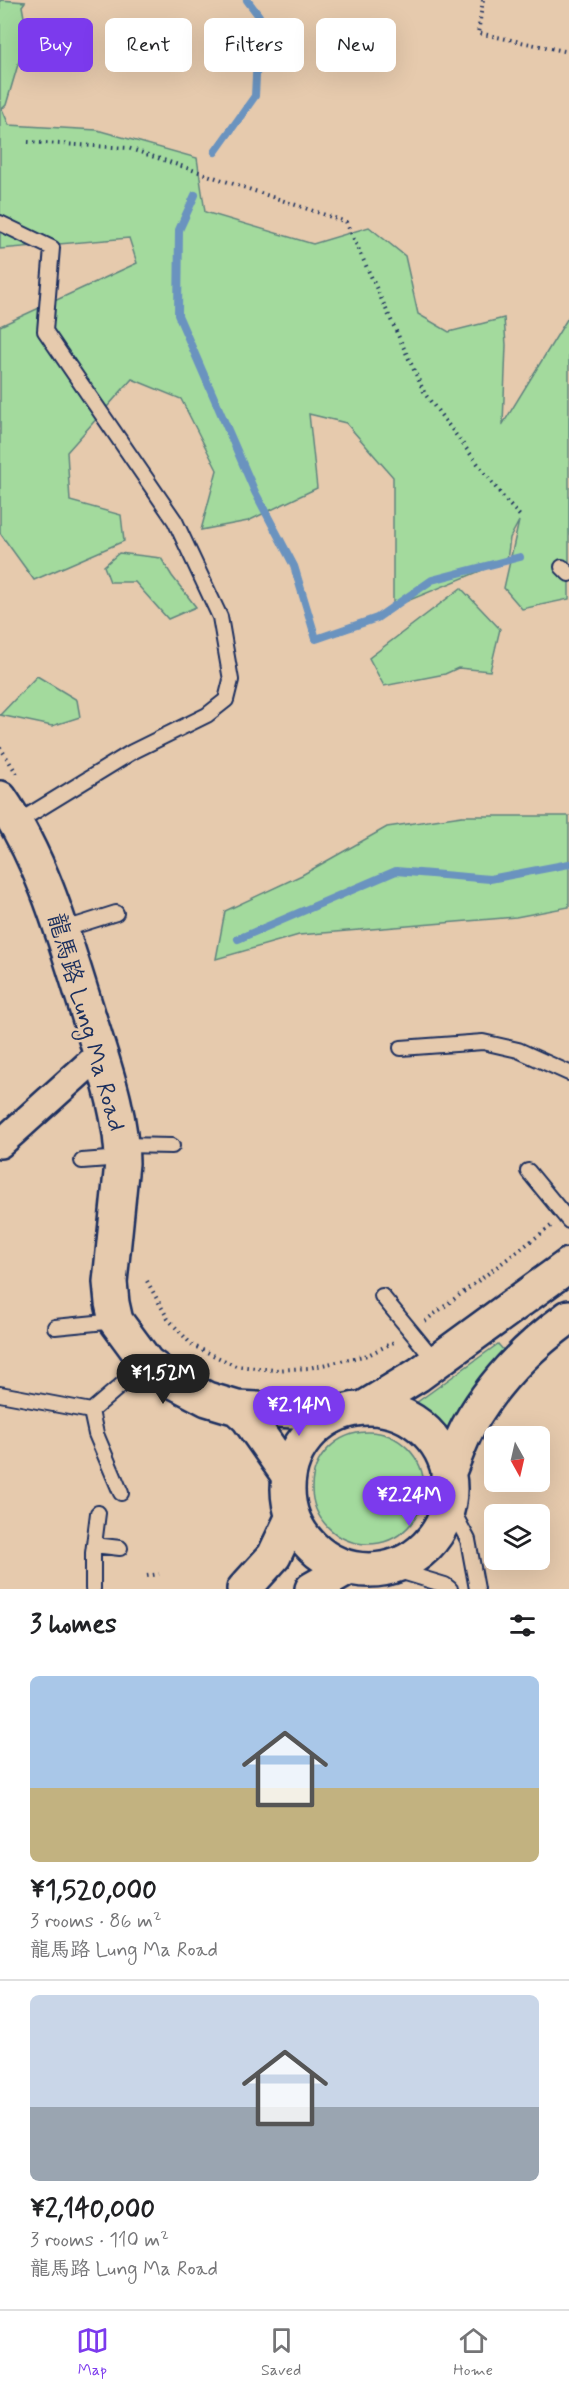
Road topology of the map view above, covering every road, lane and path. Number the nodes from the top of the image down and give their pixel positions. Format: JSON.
{"nodes":[{"id":1,"x":483,"y":0,"type":"edge"},
{"id":2,"x":569,"y":51,"type":"edge"},
{"id":3,"x":28,"y":142,"type":"dead end"},
{"id":4,"x":0,"y":222,"type":"edge"},
{"id":5,"x":521,"y":517,"type":"dead end"},
{"id":6,"x":0,"y":747,"type":"edge"},
{"id":7,"x":13,"y":802,"type":"edge"},
{"id":8,"x":116,"y":913,"type":"dead end"},
{"id":9,"x":62,"y":930,"type":"junction"},
{"id":10,"x":401,"y":1048,"type":"dead end"},
{"id":11,"x":100,"y":1054,"type":"junction"},
{"id":12,"x":569,"y":1073,"type":"edge"},
{"id":13,"x":0,"y":1144,"type":"edge"},
{"id":14,"x":172,"y":1146,"type":"dead end"},
{"id":15,"x":122,"y":1152,"type":"junction"},
{"id":16,"x":82,"y":1161,"type":"dead end"},
{"id":17,"x":528,"y":1171,"type":"dead end"},
{"id":18,"x":569,"y":1221,"type":"edge"},
{"id":19,"x":554,"y":1223,"type":"dead end"},
{"id":20,"x":569,"y":1265,"type":"edge"},
{"id":21,"x":147,"y":1281,"type":"dead end"},
{"id":22,"x":382,"y":1296,"type":"dead end"},
{"id":23,"x":569,"y":1317,"type":"edge"},
{"id":24,"x":116,"y":1321,"type":"junction"},
{"id":25,"x":422,"y":1323,"type":"dead end"},
{"id":26,"x":54,"y":1327,"type":"dead end"},
{"id":27,"x":398,"y":1339,"type":"dead end"},
{"id":28,"x":436,"y":1362,"type":"junction"},
{"id":29,"x":147,"y":1363,"type":"junction"},
{"id":30,"x":0,"y":1394,"type":"edge"},
{"id":31,"x":237,"y":1408,"type":"junction"},
{"id":32,"x":364,"y":1408,"type":"junction"},
{"id":33,"x":91,"y":1411,"type":"junction"},
{"id":34,"x":331,"y":1417,"type":"junction"},
{"id":35,"x":288,"y":1475,"type":"junction"},
{"id":36,"x":449,"y":1489,"type":"junction"},
{"id":37,"x":121,"y":1493,"type":"dead end"},
{"id":38,"x":98,"y":1513,"type":"dead end"},
{"id":39,"x":292,"y":1518,"type":"junction"},
{"id":40,"x":94,"y":1545,"type":"junction"},
{"id":41,"x":120,"y":1548,"type":"dead end"},
{"id":42,"x":349,"y":1568,"type":"junction"},
{"id":43,"x":389,"y":1568,"type":"junction"},
{"id":44,"x":159,"y":1574,"type":"dead end"},
{"id":45,"x":147,"y":1576,"type":"dead end"},
{"id":46,"x":93,"y":1589,"type":"edge"},
{"id":47,"x":244,"y":1589,"type":"edge"},
{"id":48,"x":312,"y":1589,"type":"edge"},
{"id":49,"x":450,"y":1589,"type":"edge"},
{"id":50,"x":477,"y":1589,"type":"edge"}],
"edges":[{"from":1,"to":2,"type":"path"},
{"from":3,"to":5,"type":"path"},
{"from":4,"to":7,"type":"lane"},
{"from":6,"to":7,"type":"path"},
{"from":7,"to":9,"type":"main road","name":"龍馬路 Lung Ma Road"},
{"from":8,"to":9,"type":"lane"},
{"from":9,"to":11,"type":"main road","name":"龍馬路 Lung Ma Road"},
{"from":10,"to":12,"type":"lane"},
{"from":11,"to":13,"type":"street"},
{"from":11,"to":15,"type":"main road","name":"龍馬路 Lung Ma Road"},
{"from":14,"to":15,"type":"lane"},
{"from":15,"to":16,"type":"lane"},
{"from":15,"to":24,"type":"main road","name":"龍馬路 Lung Ma Road"},
{"from":17,"to":18,"type":"lane"},
{"from":19,"to":25,"type":"path"},
{"from":20,"to":28,"type":"main road"},
{"from":21,"to":27,"type":"path"},
{"from":22,"to":28,"type":"lane"},
{"from":23,"to":36,"type":"main road"},
{"from":24,"to":26,"type":"lane"},
{"from":24,"to":29,"type":"main road","name":"龍馬路 Lung Ma Road"},
{"from":28,"to":32,"type":"main road"},
{"from":29,"to":31,"type":"main road","name":"龍馬路 Lung Ma Road"},
{"from":29,"to":33,"type":"lane"},
{"from":30,"to":33,"type":"lane"},
{"from":31,"to":34,"type":"main road","name":"龍馬路 Lung Ma Road"},
{"from":31,"to":35,"type":"main road","name":"龍馬路 Lung Ma Road"},
{"from":32,"to":34,"type":"main road"},
{"from":32,"to":36,"type":"main road"},
{"from":33,"to":37,"type":"lane"},
{"from":34,"to":35,"type":"main road"},
{"from":35,"to":39,"type":"main road"},
{"from":36,"to":43,"type":"main road"},
{"from":36,"to":50,"type":"lane"},
{"from":38,"to":40,"type":"lane"},
{"from":39,"to":42,"type":"main road"},
{"from":39,"to":47,"type":"main road"},
{"from":40,"to":41,"type":"lane"},
{"from":40,"to":46,"type":"lane"},
{"from":42,"to":43,"type":"main road"},
{"from":42,"to":48,"type":"main road"},
{"from":43,"to":49,"type":"lane"},
{"from":44,"to":45,"type":"path"}]}
